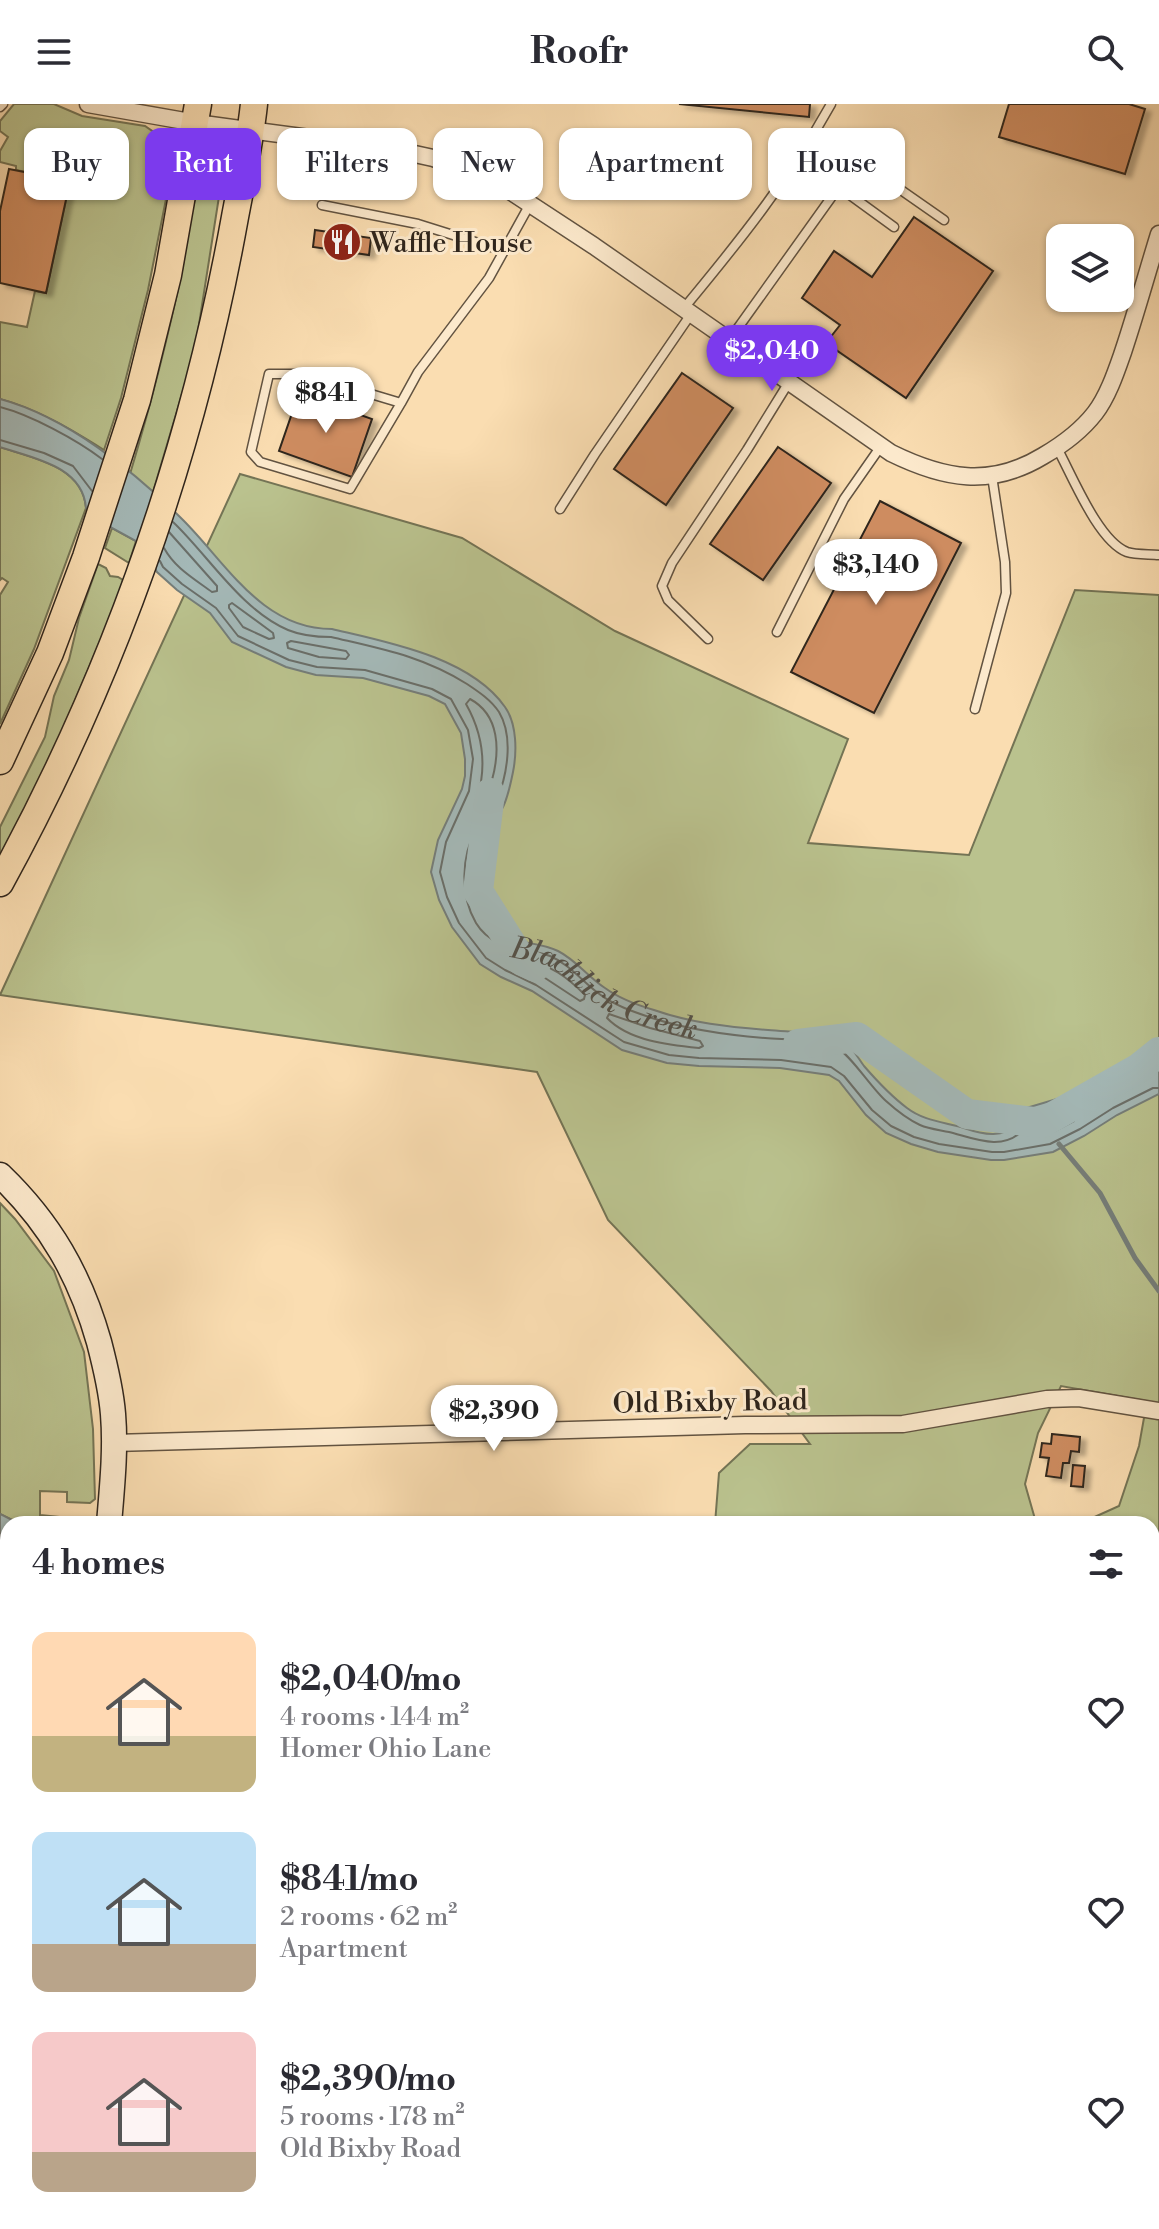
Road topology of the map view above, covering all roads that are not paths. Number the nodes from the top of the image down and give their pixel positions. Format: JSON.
{"nodes":[{"id":1,"x":88,"y":104,"type":"edge"},
{"id":2,"x":831,"y":104,"type":"edge"},
{"id":3,"x":197,"y":114,"type":"edge"},
{"id":4,"x":252,"y":117,"type":"edge"},
{"id":5,"x":905,"y":193,"type":"edge"},
{"id":6,"x":830,"y":200,"type":"edge"},
{"id":7,"x":857,"y":200,"type":"edge"},
{"id":8,"x":530,"y":204,"type":"junction"},
{"id":9,"x":322,"y":205,"type":"dead end"},
{"id":10,"x":944,"y":220,"type":"dead end"},
{"id":11,"x":894,"y":227,"type":"dead end"},
{"id":12,"x":1159,"y":235,"type":"edge"},
{"id":13,"x":504,"y":251,"type":"junction"},
{"id":14,"x":688,"y":310,"type":"junction"},
{"id":15,"x":730,"y":339,"type":"junction"},
{"id":16,"x":790,"y":381,"type":"junction"},
{"id":17,"x":401,"y":403,"type":"junction"},
{"id":18,"x":881,"y":446,"type":"junction"},
{"id":19,"x":1057,"y":448,"type":"junction"},
{"id":20,"x":992,"y":476,"type":"junction"},
{"id":21,"x":560,"y":509,"type":"dead end"},
{"id":22,"x":1159,"y":555,"type":"edge"},
{"id":23,"x":777,"y":632,"type":"dead end"},
{"id":24,"x":708,"y":639,"type":"dead end"},
{"id":25,"x":975,"y":709,"type":"dead end"},
{"id":26,"x":0,"y":761,"type":"edge"},
{"id":27,"x":0,"y":883,"type":"edge"},
{"id":28,"x":0,"y":1175,"type":"edge"},
{"id":29,"x":1159,"y":1411,"type":"edge"},
{"id":30,"x":114,"y":1443,"type":"junction"},
{"id":31,"x":109,"y":1516,"type":"edge"}],
"edges":[{"from":1,"to":3,"type":"street"},
{"from":2,"to":14,"type":"lane"},
{"from":3,"to":4,"type":"street"},
{"from":3,"to":26,"type":"main road"},
{"from":4,"to":8,"type":"street"},
{"from":4,"to":27,"type":"main road"},
{"from":5,"to":10,"type":"lane"},
{"from":6,"to":15,"type":"lane"},
{"from":7,"to":11,"type":"lane"},
{"from":8,"to":13,"type":"lane"},
{"from":8,"to":14,"type":"street"},
{"from":9,"to":13,"type":"lane"},
{"from":12,"to":19,"type":"street"},
{"from":13,"to":17,"type":"lane"},
{"from":14,"to":15,"type":"street"},
{"from":14,"to":21,"type":"lane"},
{"from":15,"to":16,"type":"street"},
{"from":16,"to":18,"type":"street"},
{"from":16,"to":24,"type":"lane"},
{"from":17,"to":17,"type":"lane"},
{"from":18,"to":20,"type":"street"},
{"from":18,"to":23,"type":"lane"},
{"from":19,"to":20,"type":"street"},
{"from":19,"to":22,"type":"lane"},
{"from":20,"to":25,"type":"lane"},
{"from":28,"to":30,"type":"main road"},
{"from":29,"to":30,"type":"street","name":"Old Bixby Road"},
{"from":30,"to":31,"type":"main road"}]}
